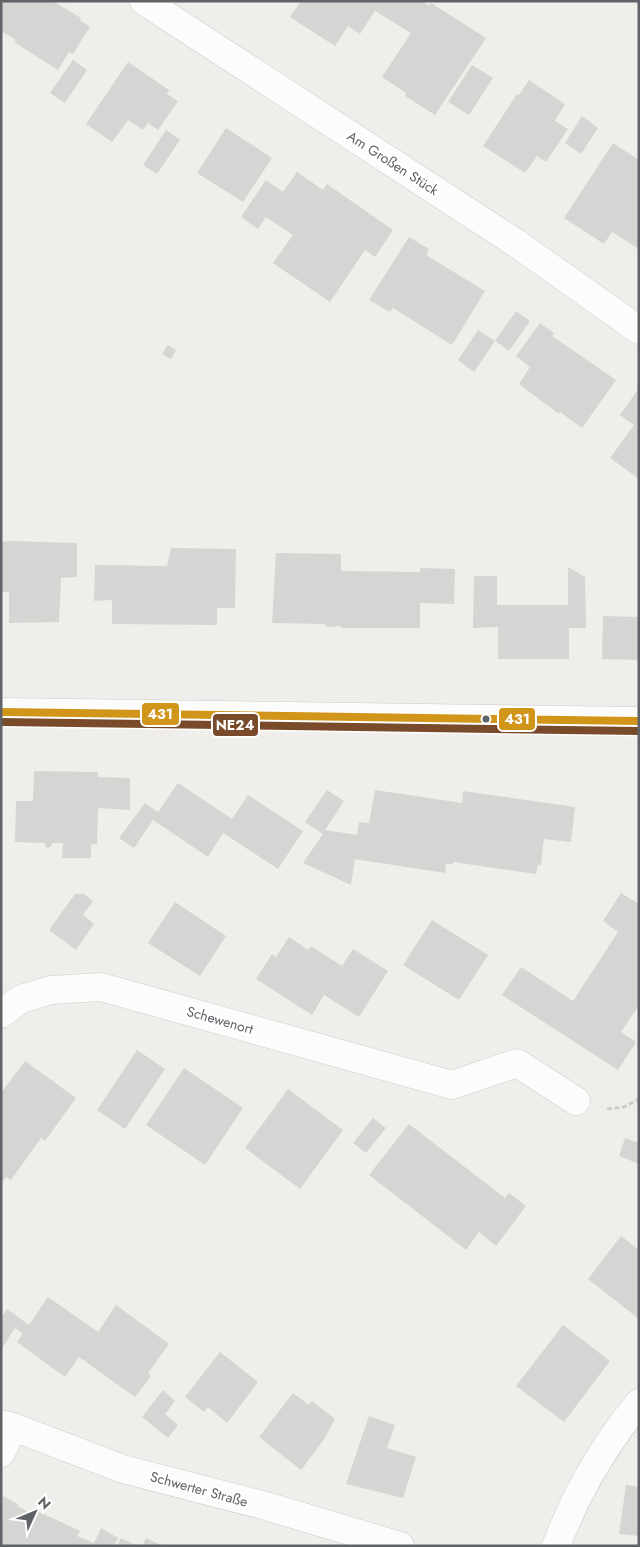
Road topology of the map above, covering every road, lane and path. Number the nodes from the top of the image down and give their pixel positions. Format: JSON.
{"nodes":[{"id":1,"x":144,"y":1,"type":"edge"},
{"id":2,"x":639,"y":330,"type":"edge"},
{"id":3,"x":1,"y":712,"type":"edge"},
{"id":4,"x":639,"y":721,"type":"edge"},
{"id":5,"x":1,"y":1014,"type":"edge"},
{"id":6,"x":576,"y":1100,"type":"dead end"},
{"id":7,"x":639,"y":1403,"type":"edge"},
{"id":8,"x":7,"y":1425,"type":"edge"},
{"id":9,"x":1,"y":1453,"type":"edge"},
{"id":10,"x":400,"y":1546,"type":"edge"},
{"id":11,"x":556,"y":1546,"type":"edge"}],
"edges":[{"from":1,"to":2,"type":"street","name":"Am Großen Stück"},
{"from":3,"to":4,"type":"street"},
{"from":5,"to":6,"type":"street","name":"Schewenort"},
{"from":7,"to":11,"type":"street"},
{"from":8,"to":9,"type":"street"},
{"from":8,"to":10,"type":"street","name":"Schwerter Straße"}]}
